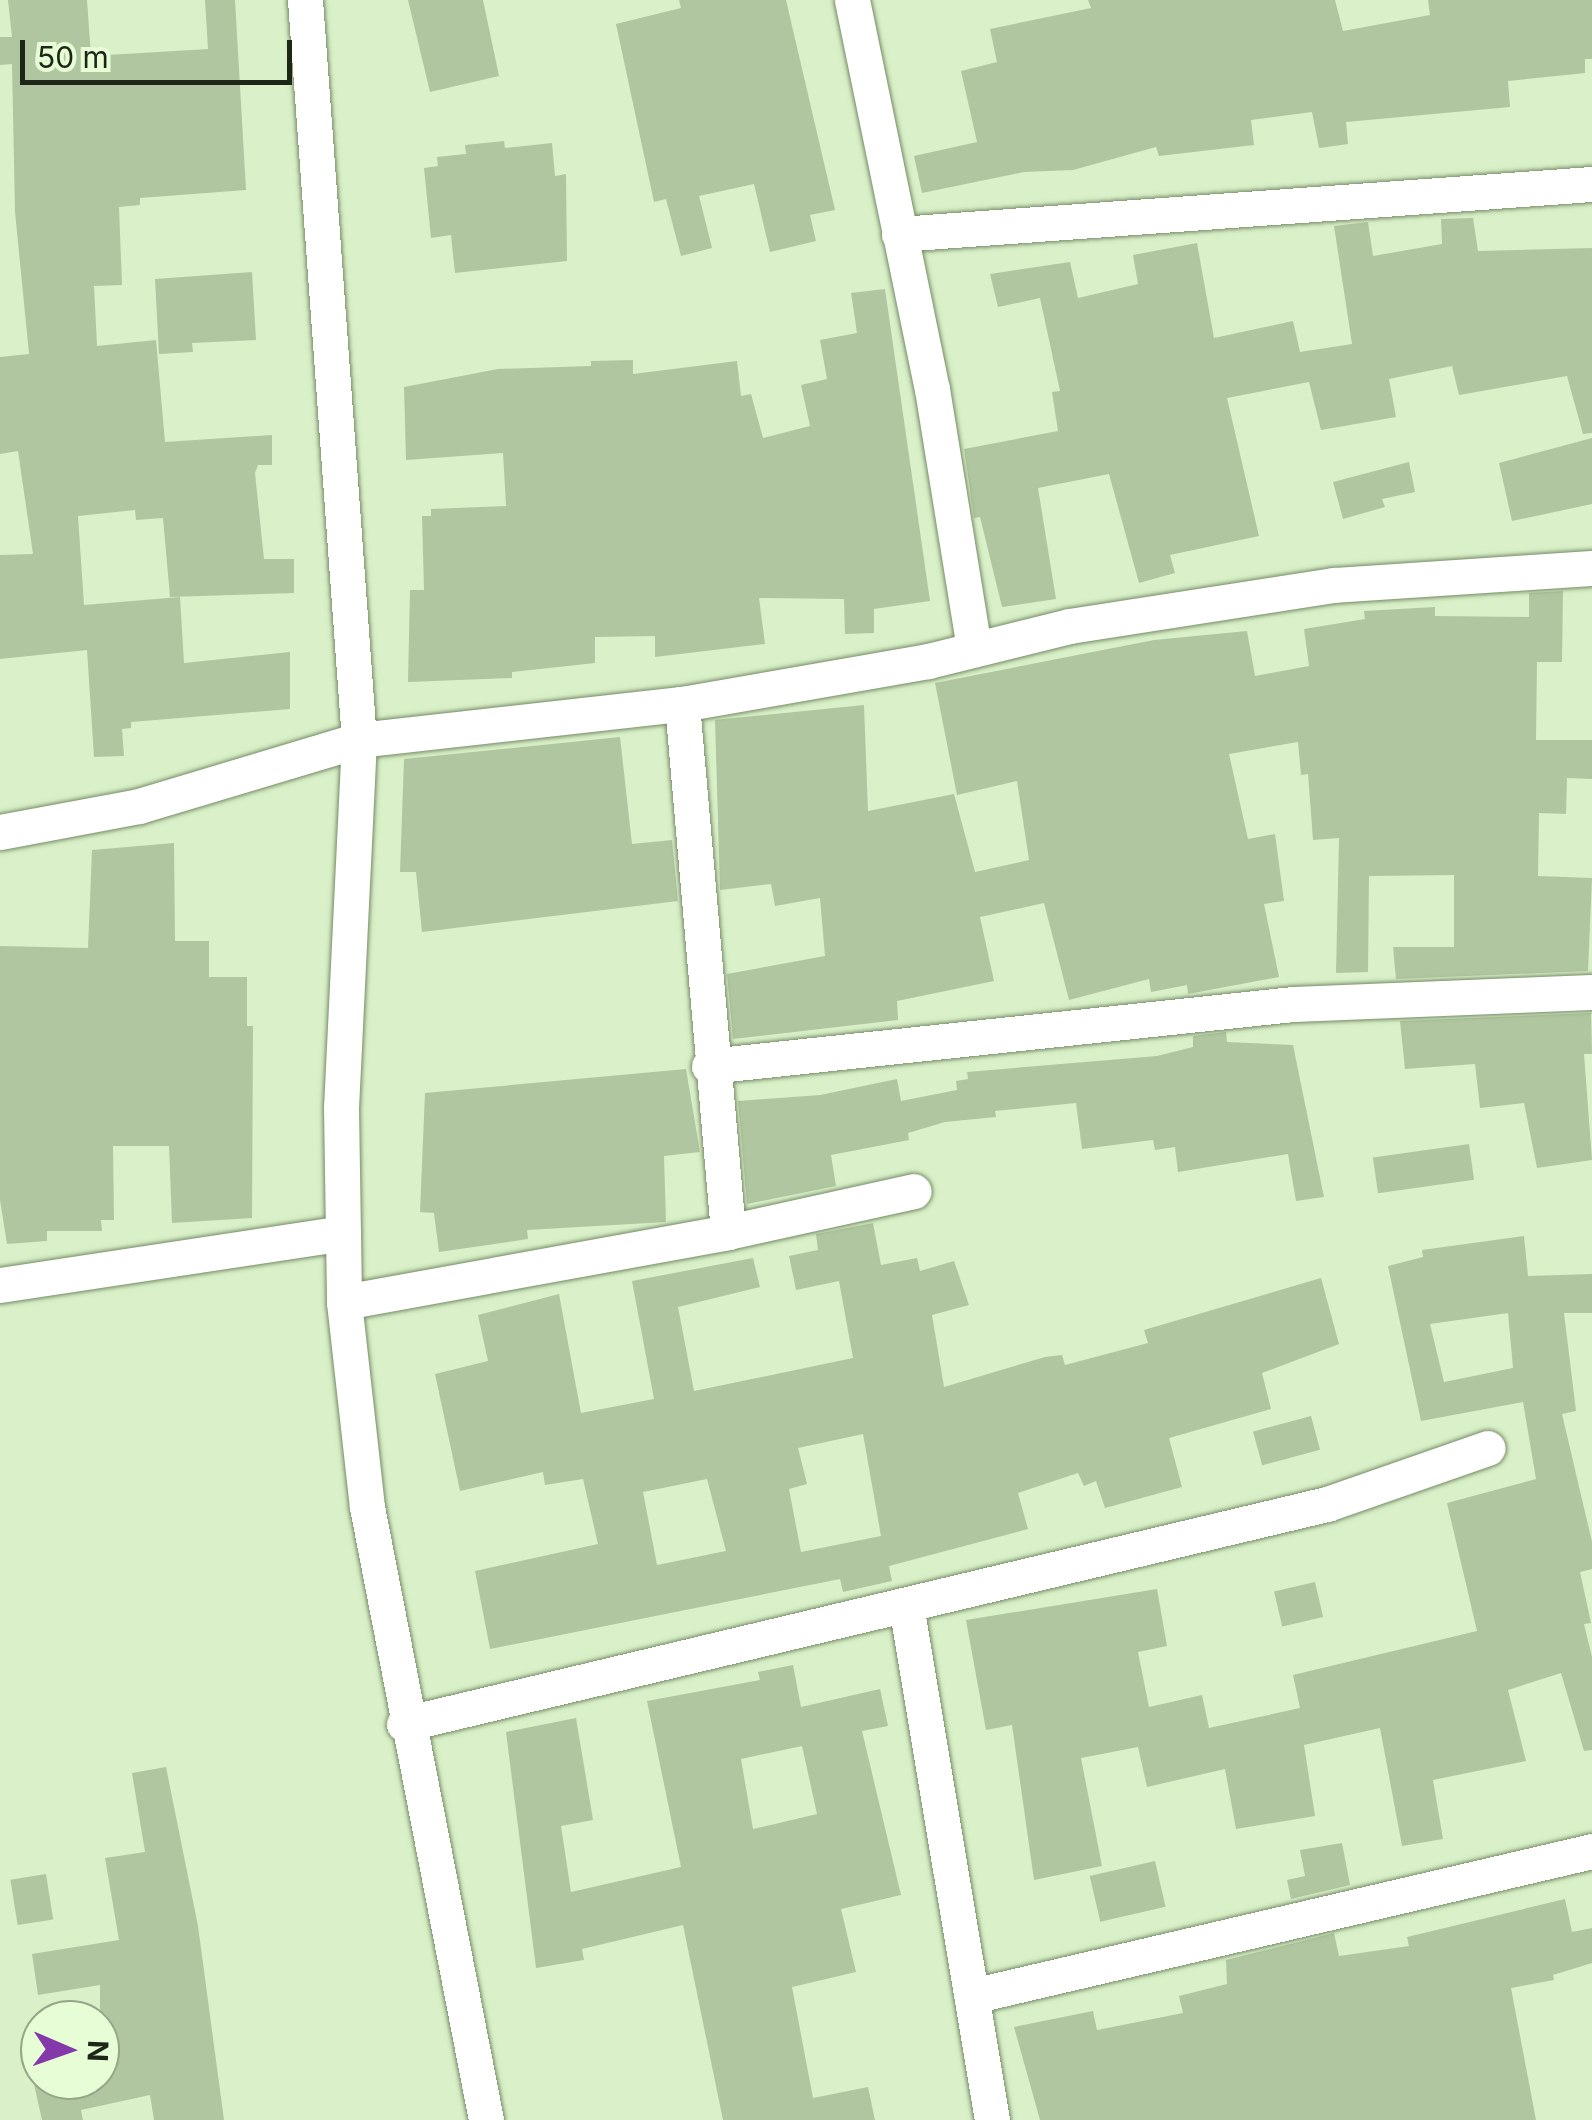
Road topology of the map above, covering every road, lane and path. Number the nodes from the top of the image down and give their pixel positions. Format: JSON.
{"nodes":[{"id":1,"x":305,"y":0,"type":"edge"},
{"id":2,"x":852,"y":0,"type":"edge"},
{"id":3,"x":1592,"y":184,"type":"edge"},
{"id":4,"x":899,"y":234,"type":"junction"},
{"id":5,"x":1592,"y":568,"type":"edge"},
{"id":6,"x":974,"y":649,"type":"junction"},
{"id":7,"x":682,"y":704,"type":"junction"},
{"id":8,"x":359,"y":740,"type":"junction"},
{"id":9,"x":0,"y":832,"type":"edge"},
{"id":10,"x":1592,"y":992,"type":"edge"},
{"id":11,"x":709,"y":1066,"type":"junction"},
{"id":12,"x":914,"y":1191,"type":"dead end"},
{"id":13,"x":728,"y":1232,"type":"junction"},
{"id":14,"x":343,"y":1233,"type":"junction"},
{"id":15,"x":0,"y":1285,"type":"edge"},
{"id":16,"x":344,"y":1302,"type":"junction"},
{"id":17,"x":1488,"y":1448,"type":"dead end"},
{"id":18,"x":906,"y":1604,"type":"junction"},
{"id":19,"x":404,"y":1724,"type":"junction"},
{"id":20,"x":1592,"y":1851,"type":"edge"},
{"id":21,"x":972,"y":1996,"type":"junction"},
{"id":22,"x":486,"y":2120,"type":"edge"},
{"id":23,"x":992,"y":2120,"type":"edge"}],
"edges":[{"from":1,"to":8,"type":"street"},
{"from":2,"to":4,"type":"street"},
{"from":3,"to":4,"type":"street"},
{"from":4,"to":6,"type":"street"},
{"from":5,"to":6,"type":"street"},
{"from":6,"to":7,"type":"street"},
{"from":7,"to":8,"type":"street"},
{"from":7,"to":11,"type":"street"},
{"from":8,"to":9,"type":"street"},
{"from":8,"to":14,"type":"street"},
{"from":10,"to":11,"type":"street"},
{"from":11,"to":13,"type":"street"},
{"from":12,"to":13,"type":"street"},
{"from":13,"to":16,"type":"street"},
{"from":14,"to":15,"type":"street"},
{"from":14,"to":16,"type":"street"},
{"from":16,"to":19,"type":"street"},
{"from":17,"to":18,"type":"street"},
{"from":18,"to":19,"type":"street"},
{"from":18,"to":21,"type":"street"},
{"from":19,"to":22,"type":"street"},
{"from":20,"to":21,"type":"street"},
{"from":21,"to":23,"type":"street"}]}
